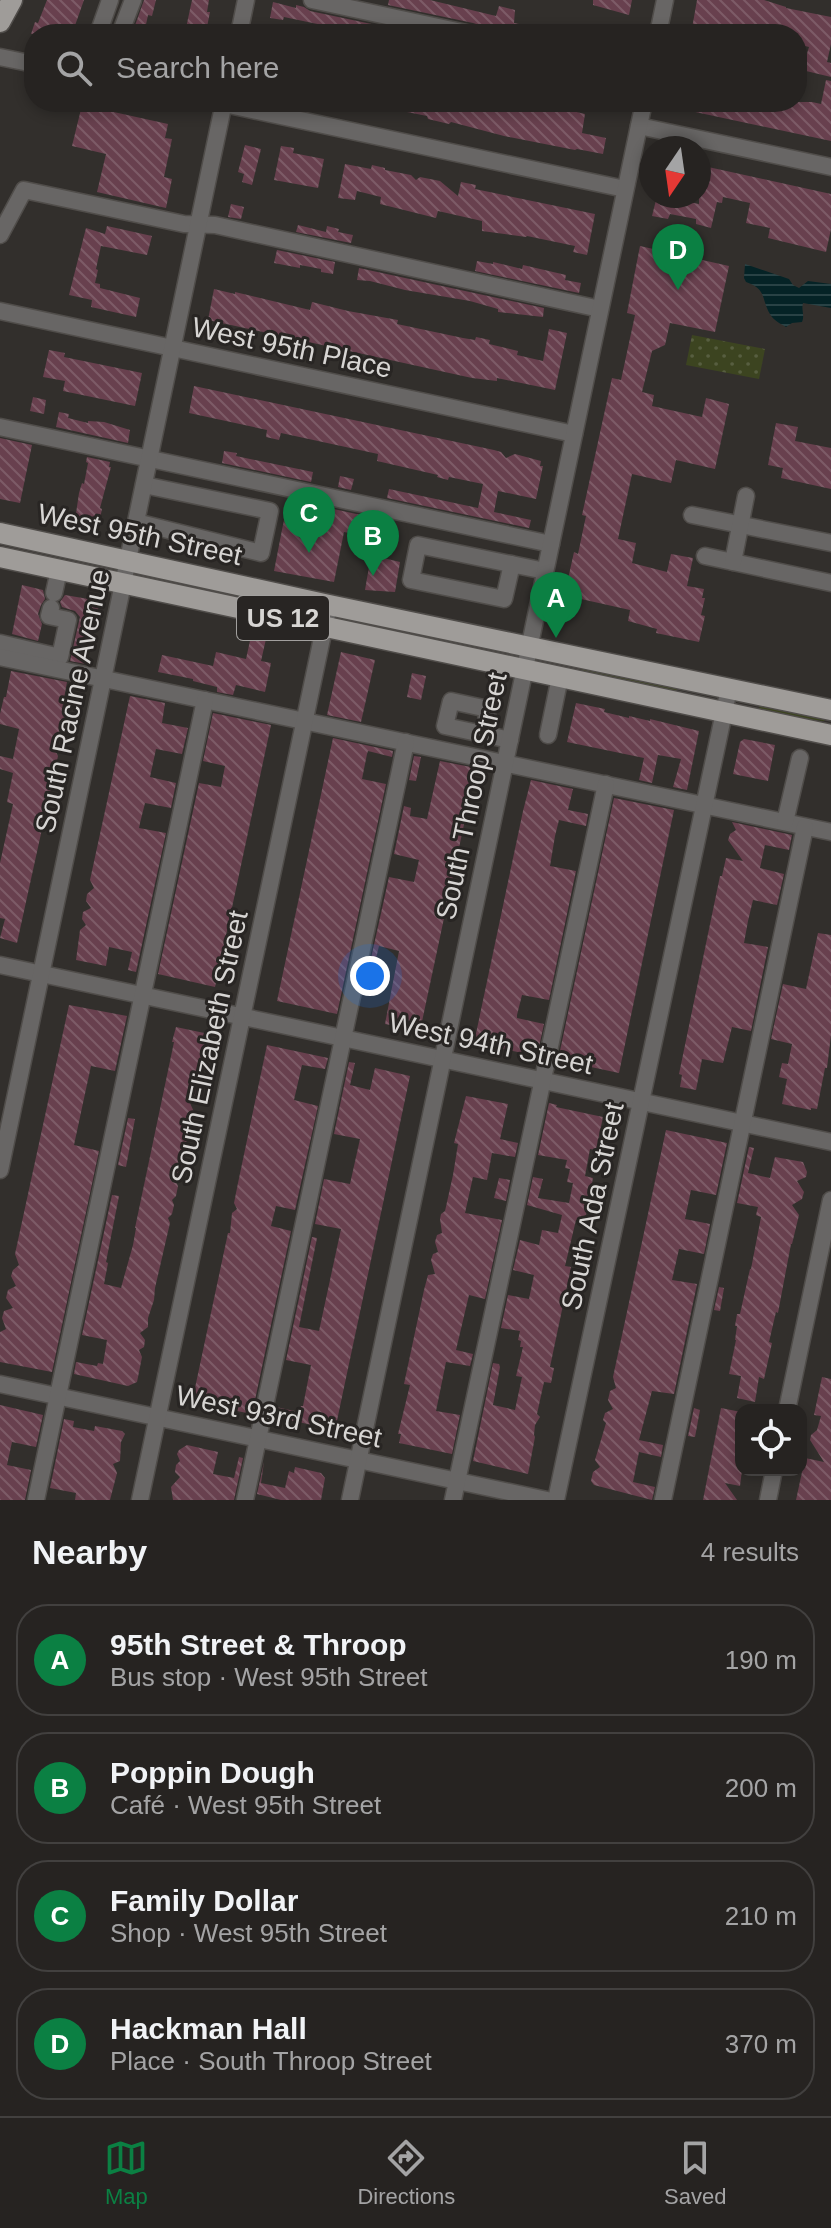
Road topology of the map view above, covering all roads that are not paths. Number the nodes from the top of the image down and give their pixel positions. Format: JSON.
{"nodes":[{"id":1,"x":12,"y":0,"type":"edge"},
{"id":2,"x":110,"y":0,"type":"edge"},
{"id":3,"x":133,"y":0,"type":"edge"},
{"id":4,"x":246,"y":0,"type":"edge"},
{"id":5,"x":312,"y":0,"type":"edge"},
{"id":6,"x":665,"y":0,"type":"edge"},
{"id":7,"x":0,"y":22,"type":"edge"},
{"id":8,"x":102,"y":24,"type":"edge"},
{"id":9,"x":124,"y":24,"type":"edge"},
{"id":10,"x":241,"y":24,"type":"edge"},
{"id":11,"x":424,"y":24,"type":"edge"},
{"id":12,"x":660,"y":24,"type":"edge"},
{"id":13,"x":0,"y":57,"type":"edge"},
{"id":14,"x":24,"y":62,"type":"edge"},
{"id":15,"x":218,"y":112,"type":"edge"},
{"id":16,"x":262,"y":112,"type":"edge"},
{"id":17,"x":642,"y":112,"type":"edge"},
{"id":18,"x":639,"y":126,"type":"junction"},
{"id":19,"x":831,"y":167,"type":"edge"},
{"id":20,"x":625,"y":189,"type":"junction"},
{"id":21,"x":198,"y":225,"type":"junction"},
{"id":22,"x":0,"y":235,"type":"edge"},
{"id":23,"x":600,"y":309,"type":"junction"},
{"id":24,"x":0,"y":311,"type":"edge"},
{"id":25,"x":173,"y":348,"type":"junction"},
{"id":26,"x":0,"y":427,"type":"edge"},
{"id":27,"x":574,"y":434,"type":"junction"},
{"id":28,"x":149,"y":459,"type":"junction"},
{"id":29,"x":144,"y":485,"type":"junction"},
{"id":30,"x":746,"y":496,"type":"dead end"},
{"id":31,"x":692,"y":515,"type":"dead end"},
{"id":32,"x":136,"y":522,"type":"junction"},
{"id":33,"x":740,"y":525,"type":"junction"},
{"id":34,"x":0,"y":533,"type":"edge"},
{"id":35,"x":831,"y":543,"type":"edge"},
{"id":36,"x":551,"y":544,"type":"junction"},
{"id":37,"x":705,"y":556,"type":"dead end"},
{"id":38,"x":0,"y":557,"type":"edge"},
{"id":39,"x":128,"y":560,"type":"junction"},
{"id":40,"x":733,"y":562,"type":"junction"},
{"id":41,"x":512,"y":564,"type":"junction"},
{"id":42,"x":59,"y":570,"type":"junction"},
{"id":43,"x":545,"y":571,"type":"junction"},
{"id":44,"x":831,"y":583,"type":"edge"},
{"id":45,"x":123,"y":584,"type":"junction"},
{"id":46,"x":329,"y":605,"type":"junction"},
{"id":47,"x":325,"y":627,"type":"junction"},
{"id":48,"x":529,"y":646,"type":"junction"},
{"id":49,"x":1,"y":652,"type":"edge"},
{"id":50,"x":524,"y":669,"type":"junction"},
{"id":51,"x":0,"y":676,"type":"edge"},
{"id":52,"x":560,"y":677,"type":"junction"},
{"id":53,"x":103,"y":679,"type":"junction"},
{"id":54,"x":729,"y":689,"type":"junction"},
{"id":55,"x":205,"y":700,"type":"junction"},
{"id":56,"x":831,"y":710,"type":"edge"},
{"id":57,"x":724,"y":711,"type":"junction"},
{"id":58,"x":305,"y":720,"type":"junction"},
{"id":59,"x":484,"y":734,"type":"dead end"},
{"id":60,"x":548,"y":735,"type":"dead end"},
{"id":61,"x":831,"y":735,"type":"edge"},
{"id":62,"x":510,"y":740,"type":"junction"},
{"id":63,"x":406,"y":742,"type":"junction"},
{"id":64,"x":800,"y":758,"type":"dead end"},
{"id":65,"x":505,"y":763,"type":"junction"},
{"id":66,"x":606,"y":784,"type":"junction"},
{"id":67,"x":704,"y":805,"type":"junction"},
{"id":68,"x":785,"y":822,"type":"junction"},
{"id":69,"x":805,"y":827,"type":"junction"},
{"id":70,"x":831,"y":832,"type":"edge"},
{"id":71,"x":0,"y":965,"type":"edge"},
{"id":72,"x":41,"y":974,"type":"junction"},
{"id":73,"x":143,"y":996,"type":"junction"},
{"id":74,"x":242,"y":1017,"type":"junction"},
{"id":75,"x":343,"y":1038,"type":"junction"},
{"id":76,"x":443,"y":1059,"type":"junction"},
{"id":77,"x":543,"y":1081,"type":"junction"},
{"id":78,"x":641,"y":1102,"type":"junction"},
{"id":79,"x":743,"y":1123,"type":"junction"},
{"id":80,"x":831,"y":1142,"type":"edge"},
{"id":81,"x":0,"y":1170,"type":"edge"},
{"id":82,"x":831,"y":1200,"type":"edge"},
{"id":83,"x":0,"y":1384,"type":"edge"},
{"id":84,"x":59,"y":1396,"type":"junction"},
{"id":85,"x":788,"y":1404,"type":"edge"},
{"id":86,"x":157,"y":1417,"type":"junction"},
{"id":87,"x":258,"y":1439,"type":"junction"},
{"id":88,"x":358,"y":1460,"type":"junction"},
{"id":89,"x":773,"y":1476,"type":"edge"},
{"id":90,"x":457,"y":1481,"type":"junction"},
{"id":91,"x":36,"y":1500,"type":"edge"},
{"id":92,"x":140,"y":1500,"type":"edge"},
{"id":93,"x":245,"y":1500,"type":"edge"},
{"id":94,"x":350,"y":1500,"type":"edge"},
{"id":95,"x":453,"y":1500,"type":"edge"},
{"id":96,"x":547,"y":1500,"type":"edge"},
{"id":97,"x":556,"y":1500,"type":"edge"},
{"id":98,"x":663,"y":1500,"type":"edge"},
{"id":99,"x":768,"y":1500,"type":"edge"}],
"edges":[{"from":1,"to":7,"type":"main road"},
{"from":2,"to":8,"type":"street"},
{"from":3,"to":9,"type":"street"},
{"from":4,"to":10,"type":"street"},
{"from":5,"to":11,"type":"street"},
{"from":6,"to":12,"type":"street"},
{"from":13,"to":14,"type":"street"},
{"from":15,"to":21,"type":"street","name":"South Racine Avenue"},
{"from":16,"to":20,"type":"street"},
{"from":17,"to":18,"type":"street","name":"South Throop Street"},
{"from":18,"to":19,"type":"street"},
{"from":18,"to":20,"type":"street","name":"South Throop Street"},
{"from":20,"to":23,"type":"street","name":"South Throop Street"},
{"from":21,"to":22,"type":"street"},
{"from":21,"to":23,"type":"street"},
{"from":21,"to":25,"type":"street","name":"South Racine Avenue"},
{"from":23,"to":27,"type":"street","name":"South Throop Street"},
{"from":24,"to":25,"type":"street","name":"West 95th Place"},
{"from":25,"to":27,"type":"street","name":"West 95th Place"},
{"from":25,"to":28,"type":"street","name":"South Racine Avenue"},
{"from":26,"to":28,"type":"street"},
{"from":27,"to":36,"type":"street","name":"South Throop Street"},
{"from":28,"to":29,"type":"street","name":"South Racine Avenue"},
{"from":28,"to":36,"type":"street"},
{"from":29,"to":32,"type":"street","name":"South Racine Avenue"},
{"from":29,"to":32,"type":"street"},
{"from":30,"to":33,"type":"street"},
{"from":31,"to":33,"type":"street"},
{"from":32,"to":39,"type":"street","name":"South Racine Avenue"},
{"from":33,"to":35,"type":"street"},
{"from":33,"to":40,"type":"street"},
{"from":34,"to":39,"type":"main road","name":"West 95th Street","number":"US 12"},
{"from":36,"to":43,"type":"street","name":"South Throop Street"},
{"from":37,"to":40,"type":"street"},
{"from":38,"to":42,"type":"main road","name":"West 95th Street","number":"US 12"},
{"from":39,"to":45,"type":"street","name":"South Racine Avenue"},
{"from":39,"to":46,"type":"main road","name":"West 95th Street","number":"US 12"},
{"from":40,"to":44,"type":"street"},
{"from":41,"to":41,"type":"street"},
{"from":41,"to":43,"type":"street"},
{"from":42,"to":45,"type":"main road","name":"West 95th Street","number":"US 12"},
{"from":42,"to":49,"type":"street"},
{"from":43,"to":48,"type":"street","name":"South Throop Street"},
{"from":45,"to":47,"type":"main road","name":"West 95th Street","number":"US 12"},
{"from":45,"to":53,"type":"street","name":"South Racine Avenue"},
{"from":46,"to":47,"type":"street","name":"South Elizabeth Street"},
{"from":46,"to":48,"type":"main road","name":"West 95th Street","number":"US 12"},
{"from":47,"to":50,"type":"main road","name":"West 95th Street","number":"US 12"},
{"from":47,"to":58,"type":"street","name":"South Elizabeth Street"},
{"from":48,"to":50,"type":"street","name":"South Throop Street"},
{"from":48,"to":54,"type":"main road","name":"West 95th Street","number":"US 12"},
{"from":49,"to":51,"type":"street"},
{"from":49,"to":53,"type":"street"},
{"from":50,"to":52,"type":"main road","name":"West 95th Street","number":"US 12"},
{"from":50,"to":62,"type":"street","name":"South Throop Street"},
{"from":52,"to":57,"type":"main road","name":"West 95th Street","number":"US 12"},
{"from":52,"to":60,"type":"street"},
{"from":53,"to":55,"type":"street"},
{"from":53,"to":72,"type":"street","name":"South Racine Avenue"},
{"from":54,"to":56,"type":"main road","name":"West 95th Street","number":"US 12"},
{"from":54,"to":57,"type":"street","name":"South Ada Street"},
{"from":55,"to":58,"type":"street"},
{"from":55,"to":73,"type":"street"},
{"from":57,"to":61,"type":"main road","name":"West 95th Street","number":"US 12"},
{"from":57,"to":67,"type":"street","name":"South Ada Street"},
{"from":58,"to":63,"type":"street"},
{"from":58,"to":74,"type":"street","name":"South Elizabeth Street"},
{"from":59,"to":62,"type":"street"},
{"from":62,"to":65,"type":"street","name":"South Throop Street"},
{"from":63,"to":65,"type":"street"},
{"from":63,"to":75,"type":"street"},
{"from":64,"to":68,"type":"street"},
{"from":65,"to":66,"type":"street"},
{"from":65,"to":76,"type":"street","name":"South Throop Street"},
{"from":66,"to":67,"type":"street"},
{"from":66,"to":77,"type":"street"},
{"from":67,"to":68,"type":"street"},
{"from":67,"to":78,"type":"street","name":"South Ada Street"},
{"from":68,"to":69,"type":"street"},
{"from":69,"to":70,"type":"street"},
{"from":69,"to":79,"type":"street"},
{"from":71,"to":72,"type":"street","name":"West 94th Street"},
{"from":72,"to":73,"type":"street","name":"West 94th Street"},
{"from":72,"to":81,"type":"street","name":"South Racine Avenue"},
{"from":73,"to":74,"type":"street","name":"West 94th Street"},
{"from":73,"to":84,"type":"street"},
{"from":74,"to":75,"type":"street","name":"West 94th Street"},
{"from":74,"to":86,"type":"street","name":"South Elizabeth Street"},
{"from":75,"to":76,"type":"street","name":"West 94th Street"},
{"from":75,"to":87,"type":"street"},
{"from":76,"to":77,"type":"street","name":"West 94th Street"},
{"from":76,"to":88,"type":"street","name":"South Throop Street"},
{"from":77,"to":78,"type":"street","name":"West 94th Street"},
{"from":77,"to":90,"type":"street"},
{"from":78,"to":79,"type":"street","name":"West 94th Street"},
{"from":78,"to":97,"type":"street","name":"South Ada Street"},
{"from":79,"to":80,"type":"street","name":"West 94th Street"},
{"from":79,"to":98,"type":"street"},
{"from":82,"to":85,"type":"street"},
{"from":83,"to":84,"type":"street","name":"West 93rd Street"},
{"from":84,"to":86,"type":"street","name":"West 93rd Street"},
{"from":84,"to":91,"type":"street"},
{"from":86,"to":87,"type":"street","name":"West 93rd Street"},
{"from":86,"to":92,"type":"street","name":"South Elizabeth Street"},
{"from":87,"to":88,"type":"street","name":"West 93rd Street"},
{"from":87,"to":93,"type":"street"},
{"from":88,"to":90,"type":"street","name":"West 93rd Street"},
{"from":88,"to":94,"type":"street","name":"South Throop Street"},
{"from":89,"to":99,"type":"street"},
{"from":90,"to":95,"type":"street"},
{"from":90,"to":96,"type":"street","name":"West 93rd Street"}]}
